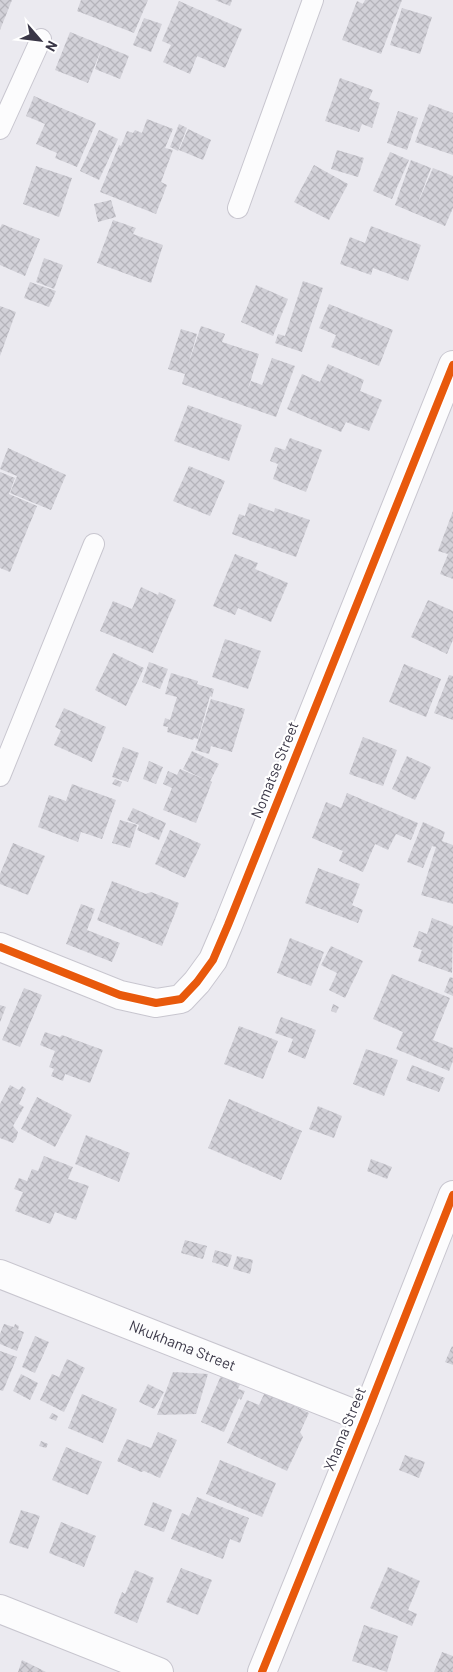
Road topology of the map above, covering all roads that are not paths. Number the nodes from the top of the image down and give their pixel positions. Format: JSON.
{"nodes":[{"id":1,"x":313,"y":0,"type":"edge"},
{"id":2,"x":41,"y":39,"type":"dead end"},
{"id":3,"x":0,"y":129,"type":"edge"},
{"id":4,"x":238,"y":208,"type":"dead end"},
{"id":5,"x":450,"y":382,"type":"edge"},
{"id":6,"x":94,"y":544,"type":"dead end"},
{"id":7,"x":0,"y":776,"type":"edge"},
{"id":8,"x":0,"y":947,"type":"edge"},
{"id":9,"x":453,"y":1195,"type":"edge"},
{"id":10,"x":0,"y":1274,"type":"edge"},
{"id":11,"x":365,"y":1418,"type":"junction"},
{"id":12,"x":0,"y":1609,"type":"edge"},
{"id":13,"x":159,"y":1672,"type":"edge"},
{"id":14,"x":262,"y":1672,"type":"edge"}],
"edges":[{"from":1,"to":4,"type":"lane"},
{"from":2,"to":3,"type":"lane"},
{"from":5,"to":8,"type":"street","name":"Nomatse Street"},
{"from":6,"to":7,"type":"lane"},
{"from":9,"to":11,"type":"street","name":"Xhama Street"},
{"from":10,"to":11,"type":"street","name":"Nkukhama Street"},
{"from":11,"to":14,"type":"street","name":"Xhama Street"},
{"from":12,"to":13,"type":"street"}]}
